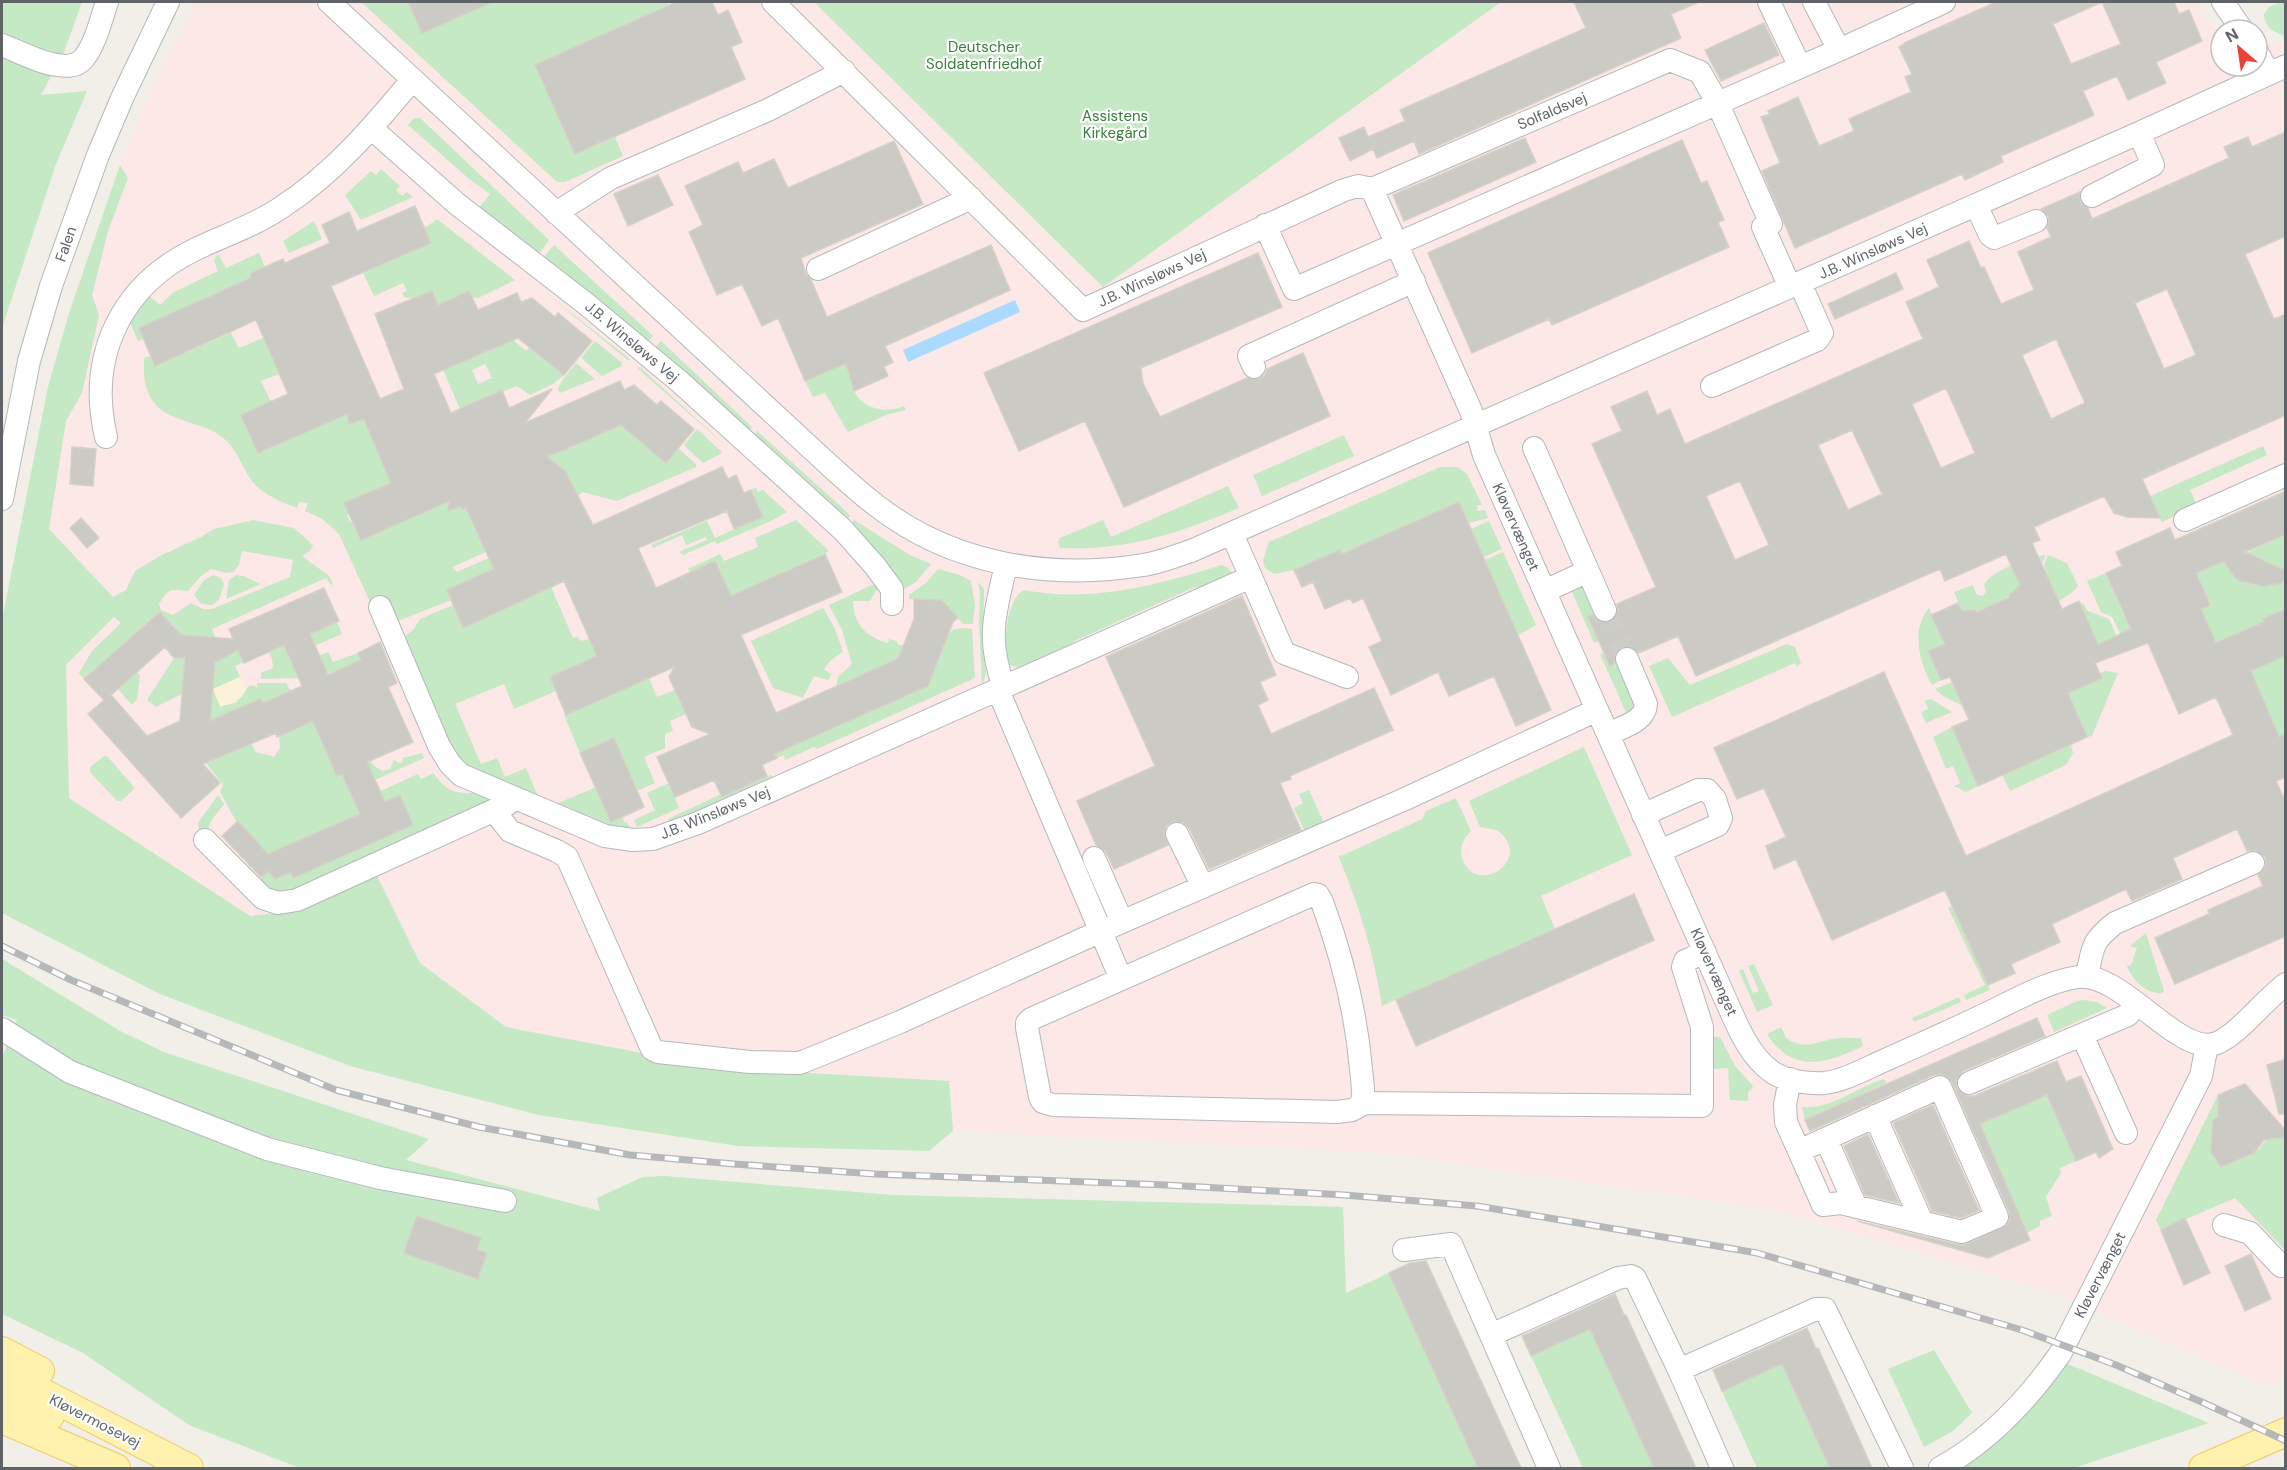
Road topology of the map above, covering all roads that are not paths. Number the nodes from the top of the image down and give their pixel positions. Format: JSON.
{"nodes":[{"id":1,"x":107,"y":2,"type":"edge"},
{"id":2,"x":168,"y":2,"type":"edge"},
{"id":3,"x":329,"y":2,"type":"edge"},
{"id":4,"x":773,"y":2,"type":"edge"},
{"id":5,"x":1769,"y":2,"type":"edge"},
{"id":6,"x":1814,"y":2,"type":"edge"},
{"id":7,"x":1944,"y":2,"type":"edge"},
{"id":8,"x":2223,"y":2,"type":"edge"},
{"id":9,"x":1904,"y":10,"type":"edge"},
{"id":10,"x":2234,"y":18,"type":"edge"},
{"id":11,"x":2,"y":45,"type":"edge"},
{"id":12,"x":1839,"y":50,"type":"junction"},
{"id":13,"x":1800,"y":67,"type":"junction"},
{"id":14,"x":2280,"y":70,"type":"edge"},
{"id":15,"x":844,"y":71,"type":"junction"},
{"id":16,"x":412,"y":80,"type":"junction"},
{"id":17,"x":1717,"y":102,"type":"junction"},
{"id":18,"x":371,"y":128,"type":"junction"},
{"id":19,"x":2139,"y":133,"type":"junction"},
{"id":20,"x":1372,"y":189,"type":"junction"},
{"id":21,"x":2092,"y":196,"type":"dead end"},
{"id":22,"x":971,"y":198,"type":"junction"},
{"id":23,"x":1976,"y":205,"type":"junction"},
{"id":24,"x":556,"y":213,"type":"junction"},
{"id":25,"x":2036,"y":220,"type":"dead end"},
{"id":26,"x":1265,"y":225,"type":"junction"},
{"id":27,"x":1397,"y":243,"type":"junction"},
{"id":28,"x":818,"y":269,"type":"dead end"},
{"id":29,"x":1414,"y":281,"type":"junction"},
{"id":30,"x":1795,"y":285,"type":"junction"},
{"id":31,"x":1254,"y":367,"type":"dead end"},
{"id":32,"x":1712,"y":386,"type":"dead end"},
{"id":33,"x":1475,"y":425,"type":"junction"},
{"id":34,"x":106,"y":437,"type":"dead end"},
{"id":35,"x":1534,"y":448,"type":"dead end"},
{"id":36,"x":2286,"y":475,"type":"edge"},
{"id":37,"x":2,"y":499,"type":"edge"},
{"id":38,"x":2185,"y":520,"type":"dead end"},
{"id":39,"x":1232,"y":534,"type":"junction"},
{"id":40,"x":1006,"y":565,"type":"junction"},
{"id":41,"x":1588,"y":571,"type":"junction"},
{"id":42,"x":1251,"y":578,"type":"junction"},
{"id":43,"x":1545,"y":591,"type":"junction"},
{"id":44,"x":892,"y":604,"type":"dead end"},
{"id":45,"x":380,"y":607,"type":"dead end"},
{"id":46,"x":1605,"y":610,"type":"tunnel mouth"},
{"id":47,"x":1627,"y":659,"type":"tunnel mouth"},
{"id":48,"x":1347,"y":677,"type":"dead end"},
{"id":49,"x":1001,"y":688,"type":"junction"},
{"id":50,"x":1597,"y":710,"type":"junction"},
{"id":51,"x":1608,"y":734,"type":"junction"},
{"id":52,"x":518,"y":800,"type":"junction"},
{"id":53,"x":495,"y":811,"type":"junction"},
{"id":54,"x":1644,"y":815,"type":"junction"},
{"id":55,"x":570,"y":822,"type":"junction"},
{"id":56,"x":1177,"y":834,"type":"dead end"},
{"id":57,"x":205,"y":840,"type":"dead end"},
{"id":58,"x":557,"y":851,"type":"junction"},
{"id":59,"x":1660,"y":851,"type":"junction"},
{"id":60,"x":1094,"y":858,"type":"dead end"},
{"id":61,"x":2253,"y":863,"type":"dead end"},
{"id":62,"x":1203,"y":887,"type":"junction"},
{"id":63,"x":1122,"y":922,"type":"junction"},
{"id":64,"x":1101,"y":931,"type":"junction"},
{"id":65,"x":1705,"y":952,"type":"junction"},
{"id":66,"x":2087,"y":976,"type":"junction"},
{"id":67,"x":1121,"y":979,"type":"junction"},
{"id":68,"x":2286,"y":984,"type":"edge"},
{"id":69,"x":2135,"y":1003,"type":"junction"},
{"id":70,"x":2,"y":1029,"type":"edge"},
{"id":71,"x":2082,"y":1035,"type":"junction"},
{"id":72,"x":2207,"y":1045,"type":"junction"},
{"id":73,"x":1790,"y":1079,"type":"junction"},
{"id":74,"x":1969,"y":1083,"type":"dead end"},
{"id":75,"x":1362,"y":1103,"type":"junction"},
{"id":76,"x":1875,"y":1116,"type":"junction"},
{"id":77,"x":2127,"y":1133,"type":"dead end"},
{"id":78,"x":1813,"y":1144,"type":"junction"},
{"id":79,"x":505,"y":1201,"type":"dead end"},
{"id":80,"x":1848,"y":1205,"type":"junction"},
{"id":81,"x":1922,"y":1222,"type":"junction"},
{"id":82,"x":2224,"y":1224,"type":"dead end"},
{"id":83,"x":1404,"y":1250,"type":"dead end"},
{"id":84,"x":2286,"y":1263,"type":"edge"},
{"id":85,"x":1491,"y":1335,"type":"junction"},
{"id":86,"x":2,"y":1351,"type":"edge"},
{"id":87,"x":1679,"y":1370,"type":"junction"},
{"id":88,"x":2,"y":1372,"type":"edge"},
{"id":89,"x":2,"y":1396,"type":"edge"},
{"id":90,"x":2,"y":1419,"type":"edge"},
{"id":91,"x":2286,"y":1432,"type":"edge"},
{"id":92,"x":178,"y":1463,"type":"edge"},
{"id":93,"x":116,"y":1468,"type":"edge"},
{"id":94,"x":1549,"y":1468,"type":"edge"},
{"id":95,"x":1722,"y":1468,"type":"edge"},
{"id":96,"x":1902,"y":1468,"type":"edge"},
{"id":97,"x":1940,"y":1468,"type":"edge"},
{"id":98,"x":2203,"y":1468,"type":"edge"}],
"edges":[{"from":1,"to":11,"type":"street"},
{"from":2,"to":37,"type":"street","name":"Falen"},
{"from":3,"to":16,"type":"street","name":"J.B. Winsløws Vej"},
{"from":4,"to":15,"type":"street","name":"J.B. Winsløws Vej"},
{"from":5,"to":13,"type":"street"},
{"from":6,"to":12,"type":"street"},
{"from":7,"to":9,"type":"street"},
{"from":8,"to":10,"type":"street"},
{"from":9,"to":12,"type":"street"},
{"from":12,"to":13,"type":"street"},
{"from":13,"to":17,"type":"street"},
{"from":14,"to":19,"type":"street","name":"J.B. Winsløws Vej"},
{"from":15,"to":22,"type":"street","name":"J.B. Winsløws Vej"},
{"from":15,"to":24,"type":"street"},
{"from":16,"to":18,"type":"street"},
{"from":16,"to":24,"type":"street","name":"J.B. Winsløws Vej"},
{"from":17,"to":20,"type":"street","name":"Solfaldsvej"},
{"from":17,"to":27,"type":"street"},
{"from":17,"to":30,"type":"street","name":"Solfaldsvej"},
{"from":18,"to":34,"type":"street"},
{"from":18,"to":44,"type":"street","name":"J.B. Winsløws Vej"},
{"from":19,"to":21,"type":"street"},
{"from":19,"to":23,"type":"street","name":"J.B. Winsløws Vej"},
{"from":20,"to":26,"type":"street","name":"J.B. Winsløws Vej"},
{"from":20,"to":27,"type":"street"},
{"from":22,"to":26,"type":"street","name":"J.B. Winsløws Vej"},
{"from":22,"to":28,"type":"street"},
{"from":23,"to":25,"type":"street"},
{"from":23,"to":30,"type":"street","name":"J.B. Winsløws Vej"},
{"from":24,"to":40,"type":"street","name":"J.B. Winsløws Vej"},
{"from":26,"to":27,"type":"street"},
{"from":27,"to":29,"type":"street"},
{"from":29,"to":31,"type":"street"},
{"from":29,"to":33,"type":"street"},
{"from":30,"to":32,"type":"street"},
{"from":30,"to":33,"type":"street","name":"J.B. Winsløws Vej"},
{"from":33,"to":39,"type":"street","name":"J.B. Winsløws Vej"},
{"from":33,"to":43,"type":"street","name":"Kløvervænget"},
{"from":35,"to":41,"type":"street"},
{"from":36,"to":38,"type":"street"},
{"from":39,"to":40,"type":"street","name":"J.B. Winsløws Vej"},
{"from":39,"to":42,"type":"street"},
{"from":40,"to":49,"type":"street"},
{"from":41,"to":43,"type":"street"},
{"from":41,"to":46,"type":"street"},
{"from":42,"to":48,"type":"street"},
{"from":42,"to":49,"type":"street","name":"J.B. Winsløws Vej"},
{"from":43,"to":50,"type":"street","name":"Kløvervænget"},
{"from":45,"to":52,"type":"street","name":"J.B. Winsløws Vej"},
{"from":47,"to":51,"type":"street"},
{"from":49,"to":55,"type":"street","name":"J.B. Winsløws Vej"},
{"from":49,"to":64,"type":"street"},
{"from":50,"to":51,"type":"street","name":"Kløvervænget"},
{"from":50,"to":62,"type":"street"},
{"from":51,"to":54,"type":"street","name":"Kløvervænget"},
{"from":52,"to":53,"type":"street"},
{"from":52,"to":55,"type":"street","name":"J.B. Winsløws Vej"},
{"from":53,"to":57,"type":"street"},
{"from":53,"to":58,"type":"street"},
{"from":54,"to":59,"type":"street","name":"Kløvervænget"},
{"from":54,"to":59,"type":"street"},
{"from":55,"to":58,"type":"street"},
{"from":56,"to":62,"type":"street"},
{"from":58,"to":64,"type":"street"},
{"from":59,"to":65,"type":"street","name":"Kløvervænget"},
{"from":60,"to":63,"type":"street"},
{"from":61,"to":66,"type":"street"},
{"from":62,"to":63,"type":"street"},
{"from":63,"to":64,"type":"street"},
{"from":64,"to":67,"type":"street"},
{"from":65,"to":73,"type":"street","name":"Kløvervænget"},
{"from":65,"to":75,"type":"street"},
{"from":66,"to":69,"type":"street"},
{"from":66,"to":73,"type":"street","name":"Kløvervænget"},
{"from":67,"to":75,"type":"street"},
{"from":67,"to":75,"type":"street"},
{"from":68,"to":72,"type":"street"},
{"from":69,"to":71,"type":"street"},
{"from":69,"to":72,"type":"street"},
{"from":70,"to":79,"type":"street"},
{"from":71,"to":74,"type":"street"},
{"from":71,"to":77,"type":"street"},
{"from":72,"to":97,"type":"street","name":"Kløvervænget"},
{"from":73,"to":78,"type":"street"},
{"from":76,"to":78,"type":"street"},
{"from":76,"to":81,"type":"street"},
{"from":76,"to":81,"type":"street"},
{"from":78,"to":80,"type":"street"},
{"from":78,"to":80,"type":"street"},
{"from":80,"to":81,"type":"street"},
{"from":82,"to":84,"type":"street"},
{"from":83,"to":85,"type":"street"},
{"from":85,"to":87,"type":"street"},
{"from":85,"to":94,"type":"street"},
{"from":86,"to":92,"type":"main road"},
{"from":87,"to":95,"type":"street"},
{"from":87,"to":96,"type":"street"},
{"from":88,"to":92,"type":"main road","name":"Kløvermosevej"},
{"from":89,"to":92,"type":"main road"},
{"from":90,"to":93,"type":"main road"},
{"from":91,"to":98,"type":"main road"}]}
